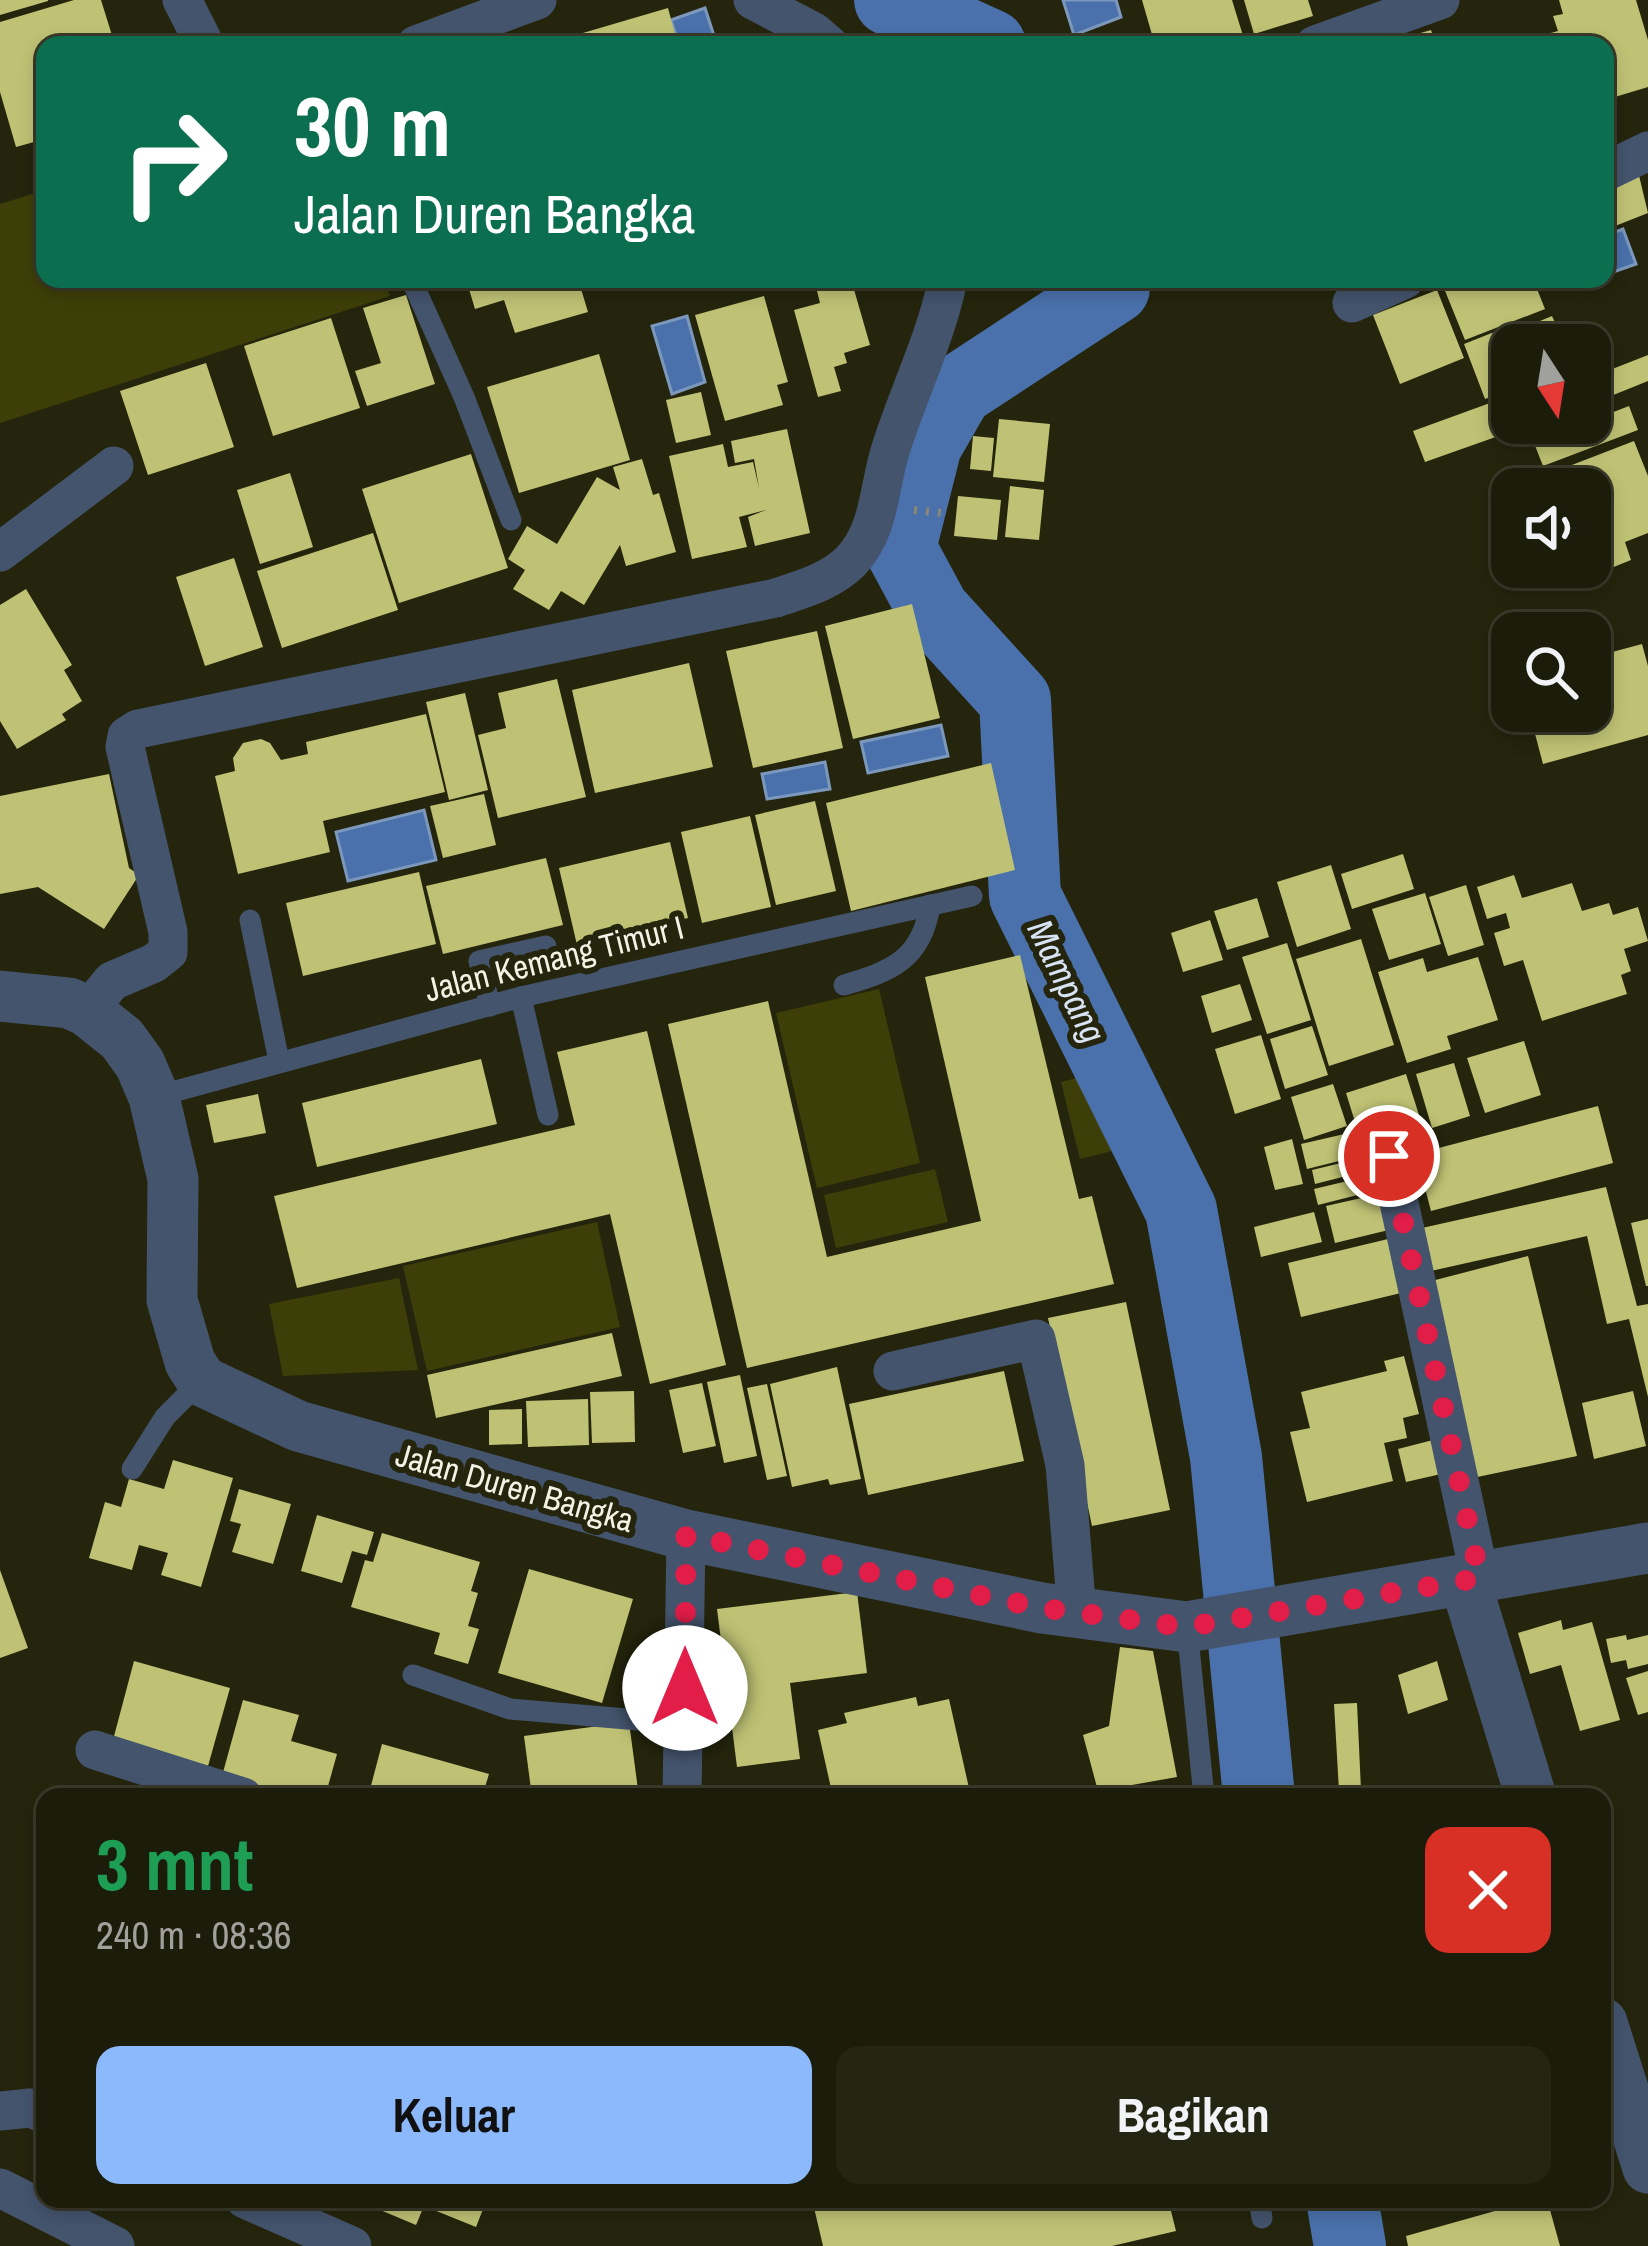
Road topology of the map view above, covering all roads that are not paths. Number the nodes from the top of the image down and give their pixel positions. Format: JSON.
{"nodes":[{"id":1,"x":182,"y":0,"type":"edge"},
{"id":2,"x":537,"y":0,"type":"edge"},
{"id":3,"x":753,"y":0,"type":"edge"},
{"id":4,"x":1439,"y":0,"type":"edge"},
{"id":5,"x":200,"y":36,"type":"edge"},
{"id":6,"x":440,"y":36,"type":"edge"},
{"id":7,"x":819,"y":36,"type":"edge"},
{"id":8,"x":1340,"y":36,"type":"edge"},
{"id":9,"x":1648,"y":151,"type":"edge"},
{"id":10,"x":1614,"y":168,"type":"edge"},
{"id":11,"x":415,"y":288,"type":"edge"},
{"id":12,"x":946,"y":288,"type":"edge"},
{"id":13,"x":1384,"y":288,"type":"edge"},
{"id":14,"x":1352,"y":302,"type":"dead end"},
{"id":15,"x":114,"y":466,"type":"dead end"},
{"id":16,"x":511,"y":520,"type":"dead end"},
{"id":17,"x":0,"y":551,"type":"edge"},
{"id":18,"x":972,"y":896,"type":"dead end"},
{"id":19,"x":930,"y":905,"type":"junction"},
{"id":20,"x":250,"y":920,"type":"dead end"},
{"id":21,"x":546,"y":946,"type":"dead end"},
{"id":22,"x":844,"y":985,"type":"dead end"},
{"id":23,"x":0,"y":996,"type":"edge"},
{"id":24,"x":521,"y":998,"type":"junction"},
{"id":25,"x":490,"y":1006,"type":"junction"},
{"id":26,"x":87,"y":1011,"type":"junction"},
{"id":27,"x":279,"y":1061,"type":"junction"},
{"id":28,"x":154,"y":1097,"type":"junction"},
{"id":29,"x":548,"y":1115,"type":"dead end"},
{"id":30,"x":1389,"y":1156,"type":"dead end"},
{"id":31,"x":893,"y":1371,"type":"dead end"},
{"id":32,"x":202,"y":1381,"type":"junction"},
{"id":33,"x":132,"y":1469,"type":"dead end"},
{"id":34,"x":686,"y":1535,"type":"junction"},
{"id":35,"x":1648,"y":1548,"type":"edge"},
{"id":36,"x":1473,"y":1580,"type":"junction"},
{"id":37,"x":1077,"y":1613,"type":"junction"},
{"id":38,"x":1194,"y":1626,"type":"junction"},
{"id":39,"x":413,"y":1675,"type":"dead end"},
{"id":40,"x":685,"y":1724,"type":"junction"},
{"id":41,"x":95,"y":1750,"type":"dead end"},
{"id":42,"x":215,"y":1788,"type":"edge"},
{"id":43,"x":682,"y":1788,"type":"edge"},
{"id":44,"x":1203,"y":1788,"type":"edge"},
{"id":45,"x":1529,"y":1788,"type":"edge"},
{"id":46,"x":1611,"y":2051,"type":"edge"},
{"id":47,"x":36,"y":2110,"type":"edge"},
{"id":48,"x":0,"y":2111,"type":"edge"},
{"id":49,"x":1648,"y":2168,"type":"edge"},
{"id":50,"x":0,"y":2188,"type":"edge"},
{"id":51,"x":36,"y":2206,"type":"edge"},
{"id":52,"x":40,"y":2208,"type":"edge"},
{"id":53,"x":264,"y":2208,"type":"edge"},
{"id":54,"x":344,"y":2245,"type":"edge"},
{"id":55,"x":115,"y":2246,"type":"edge"}],
"edges":[{"from":1,"to":5,"type":"street"},
{"from":2,"to":6,"type":"street"},
{"from":3,"to":7,"type":"street"},
{"from":4,"to":8,"type":"street"},
{"from":9,"to":10,"type":"street"},
{"from":11,"to":16,"type":"lane"},
{"from":12,"to":26,"type":"street"},
{"from":13,"to":14,"type":"street"},
{"from":15,"to":17,"type":"street"},
{"from":18,"to":19,"type":"lane","name":"Jalan Kemang Timur I"},
{"from":19,"to":22,"type":"lane"},
{"from":19,"to":24,"type":"lane","name":"Jalan Kemang Timur I"},
{"from":20,"to":27,"type":"lane"},
{"from":21,"to":25,"type":"lane"},
{"from":23,"to":26,"type":"street"},
{"from":24,"to":25,"type":"lane","name":"Jalan Kemang Timur I"},
{"from":24,"to":29,"type":"lane"},
{"from":25,"to":27,"type":"lane","name":"Jalan Kemang Timur I"},
{"from":26,"to":28,"type":"street"},
{"from":27,"to":28,"type":"lane","name":"Jalan Kemang Timur I"},
{"from":28,"to":32,"type":"street"},
{"from":30,"to":36,"type":"street"},
{"from":31,"to":37,"type":"street"},
{"from":32,"to":33,"type":"lane"},
{"from":32,"to":34,"type":"street","name":"Jalan Duren Bangka"},
{"from":34,"to":37,"type":"street","name":"Jalan Duren Bangka"},
{"from":34,"to":40,"type":"street"},
{"from":35,"to":36,"type":"street","name":"Jalan Duren Bangka"},
{"from":36,"to":38,"type":"street","name":"Jalan Duren Bangka"},
{"from":36,"to":45,"type":"street"},
{"from":37,"to":38,"type":"street","name":"Jalan Duren Bangka"},
{"from":38,"to":44,"type":"lane"},
{"from":39,"to":40,"type":"lane"},
{"from":40,"to":43,"type":"street"},
{"from":41,"to":42,"type":"street"},
{"from":46,"to":49,"type":"street"},
{"from":47,"to":48,"type":"street"},
{"from":50,"to":51,"type":"street"},
{"from":52,"to":55,"type":"street"},
{"from":53,"to":54,"type":"street"}]}
